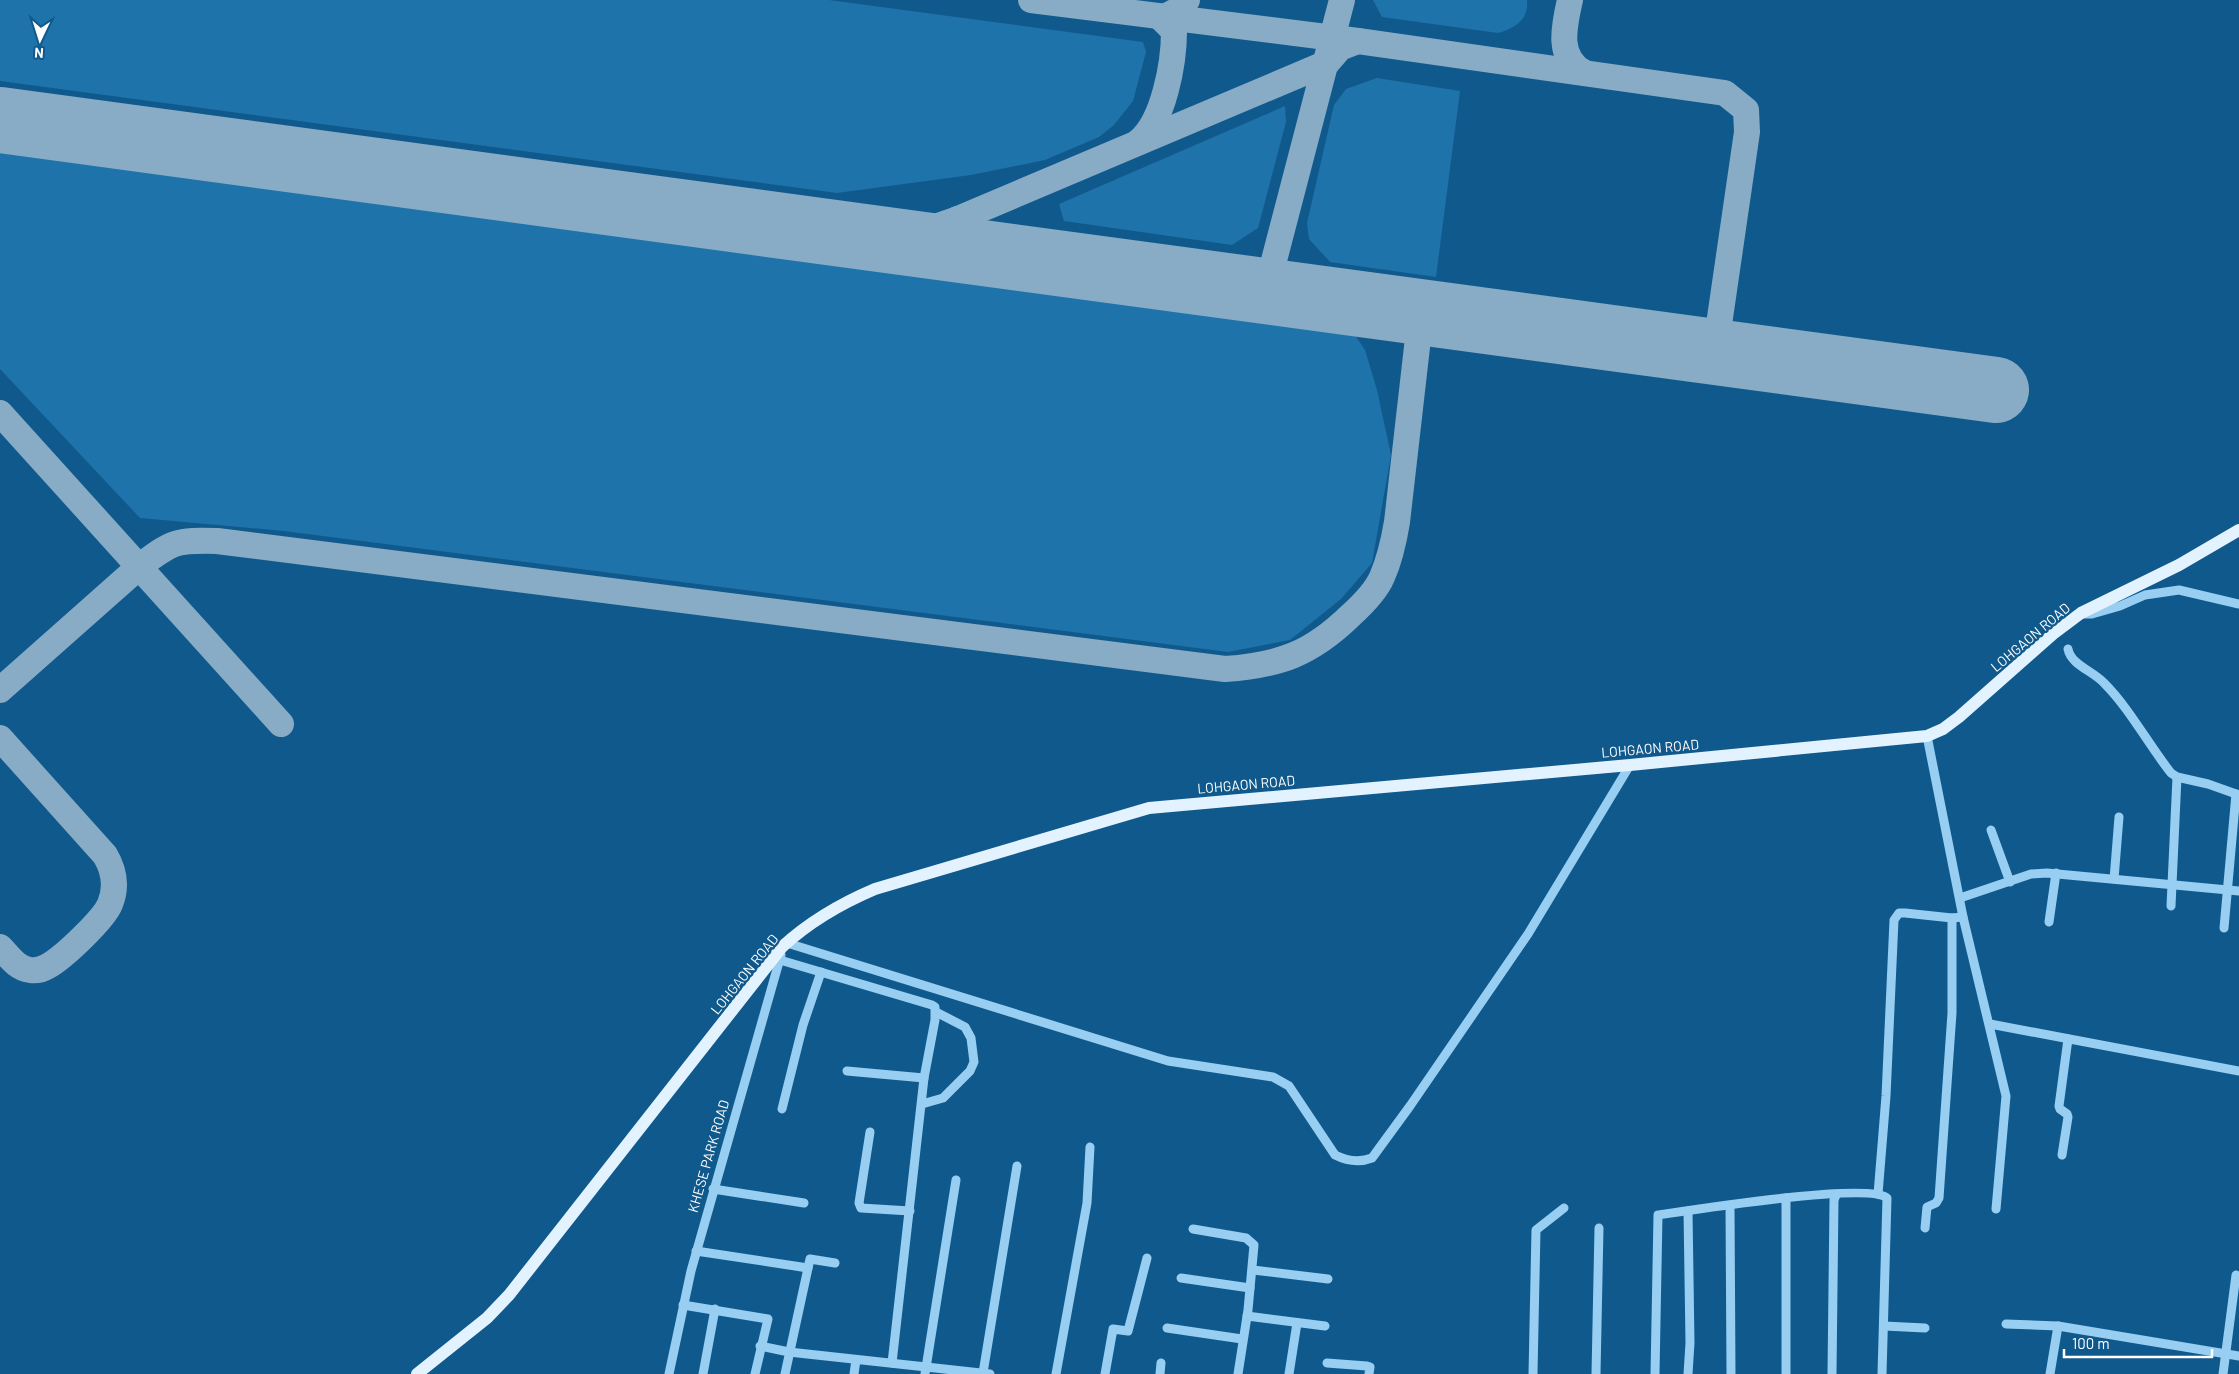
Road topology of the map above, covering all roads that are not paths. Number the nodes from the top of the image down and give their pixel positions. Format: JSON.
{"nodes":[{"id":1,"x":2239,"y":530,"type":"edge"},
{"id":2,"x":2239,"y":604,"type":"edge"},
{"id":3,"x":2081,"y":614,"type":"junction"},
{"id":4,"x":2068,"y":649,"type":"dead end"},
{"id":5,"x":1926,"y":736,"type":"junction"},
{"id":6,"x":1630,"y":765,"type":"junction"},
{"id":7,"x":2177,"y":777,"type":"junction"},
{"id":8,"x":2238,"y":794,"type":"edge"},
{"id":9,"x":2120,"y":817,"type":"dead end"},
{"id":10,"x":1991,"y":830,"type":"dead end"},
{"id":11,"x":2056,"y":873,"type":"junction"},
{"id":12,"x":2114,"y":879,"type":"junction"},
{"id":13,"x":2010,"y":882,"type":"junction"},
{"id":14,"x":2172,"y":885,"type":"junction"},
{"id":15,"x":2228,"y":890,"type":"junction"},
{"id":16,"x":2239,"y":891,"type":"edge"},
{"id":17,"x":1960,"y":898,"type":"junction"},
{"id":18,"x":2170,"y":906,"type":"dead end"},
{"id":19,"x":1963,"y":917,"type":"junction"},
{"id":20,"x":1952,"y":918,"type":"junction"},
{"id":21,"x":2049,"y":922,"type":"dead end"},
{"id":22,"x":2224,"y":928,"type":"dead end"},
{"id":23,"x":783,"y":950,"type":"junction"},
{"id":24,"x":821,"y":972,"type":"junction"},
{"id":25,"x":936,"y":1012,"type":"junction"},
{"id":26,"x":1990,"y":1024,"type":"junction"},
{"id":27,"x":2068,"y":1039,"type":"junction"},
{"id":28,"x":847,"y":1071,"type":"dead end"},
{"id":29,"x":2239,"y":1071,"type":"edge"},
{"id":30,"x":924,"y":1078,"type":"junction"},
{"id":31,"x":922,"y":1104,"type":"junction"},
{"id":32,"x":782,"y":1109,"type":"dead end"},
{"id":33,"x":870,"y":1132,"type":"dead end"},
{"id":34,"x":1090,"y":1147,"type":"dead end"},
{"id":35,"x":2062,"y":1155,"type":"dead end"},
{"id":36,"x":1017,"y":1166,"type":"dead end"},
{"id":37,"x":956,"y":1180,"type":"dead end"},
{"id":38,"x":713,"y":1188,"type":"junction"},
{"id":39,"x":1878,"y":1194,"type":"junction"},
{"id":40,"x":1836,"y":1195,"type":"junction"},
{"id":41,"x":1786,"y":1198,"type":"junction"},
{"id":42,"x":804,"y":1203,"type":"dead end"},
{"id":43,"x":1730,"y":1206,"type":"junction"},
{"id":44,"x":1564,"y":1208,"type":"dead end"},
{"id":45,"x":1996,"y":1209,"type":"dead end"},
{"id":46,"x":910,"y":1211,"type":"junction"},
{"id":47,"x":1688,"y":1211,"type":"junction"},
{"id":48,"x":1599,"y":1228,"type":"dead end"},
{"id":49,"x":1925,"y":1228,"type":"dead end"},
{"id":50,"x":1193,"y":1229,"type":"dead end"},
{"id":51,"x":696,"y":1251,"type":"junction"},
{"id":52,"x":1147,"y":1258,"type":"dead end"},
{"id":53,"x":836,"y":1263,"type":"dead end"},
{"id":54,"x":808,"y":1268,"type":"junction"},
{"id":55,"x":1252,"y":1270,"type":"junction"},
{"id":56,"x":2236,"y":1275,"type":"dead end"},
{"id":57,"x":1181,"y":1278,"type":"dead end"},
{"id":58,"x":1328,"y":1279,"type":"dead end"},
{"id":59,"x":1250,"y":1288,"type":"junction"},
{"id":60,"x":683,"y":1305,"type":"junction"},
{"id":61,"x":715,"y":1309,"type":"junction"},
{"id":62,"x":1247,"y":1316,"type":"junction"},
{"id":63,"x":1297,"y":1323,"type":"junction"},
{"id":64,"x":2006,"y":1324,"type":"dead end"},
{"id":65,"x":1325,"y":1326,"type":"dead end"},
{"id":66,"x":1884,"y":1326,"type":"junction"},
{"id":67,"x":2058,"y":1326,"type":"junction"},
{"id":68,"x":1167,"y":1328,"type":"dead end"},
{"id":69,"x":1925,"y":1328,"type":"dead end"},
{"id":70,"x":1242,"y":1339,"type":"junction"},
{"id":71,"x":760,"y":1346,"type":"junction"},
{"id":72,"x":789,"y":1352,"type":"junction"},
{"id":73,"x":2225,"y":1354,"type":"junction"},
{"id":74,"x":2239,"y":1356,"type":"edge"},
{"id":75,"x":856,"y":1360,"type":"junction"},
{"id":76,"x":896,"y":1363,"type":"junction"},
{"id":77,"x":1161,"y":1363,"type":"dead end"},
{"id":78,"x":1327,"y":1363,"type":"dead end"},
{"id":79,"x":926,"y":1370,"type":"edge"},
{"id":80,"x":986,"y":1373,"type":"edge"},
{"id":81,"x":417,"y":1374,"type":"edge"},
{"id":82,"x":669,"y":1374,"type":"edge"},
{"id":83,"x":703,"y":1374,"type":"edge"},
{"id":84,"x":755,"y":1374,"type":"edge"},
{"id":85,"x":785,"y":1374,"type":"edge"},
{"id":86,"x":854,"y":1374,"type":"edge"},
{"id":87,"x":897,"y":1374,"type":"edge"},
{"id":88,"x":1056,"y":1374,"type":"edge"},
{"id":89,"x":1105,"y":1374,"type":"edge"},
{"id":90,"x":1160,"y":1374,"type":"edge"},
{"id":91,"x":1238,"y":1374,"type":"edge"},
{"id":92,"x":1289,"y":1374,"type":"edge"},
{"id":93,"x":1369,"y":1374,"type":"edge"},
{"id":94,"x":1533,"y":1374,"type":"edge"},
{"id":95,"x":1596,"y":1374,"type":"edge"},
{"id":96,"x":1654,"y":1374,"type":"edge"},
{"id":97,"x":1688,"y":1374,"type":"edge"},
{"id":98,"x":1731,"y":1374,"type":"edge"},
{"id":99,"x":1786,"y":1374,"type":"edge"},
{"id":100,"x":1832,"y":1374,"type":"edge"},
{"id":101,"x":1882,"y":1374,"type":"edge"},
{"id":102,"x":2050,"y":1374,"type":"edge"},
{"id":103,"x":2223,"y":1374,"type":"edge"}],
"edges":[{"from":1,"to":3,"type":"main road","name":"LOHGAON ROAD"},
{"from":2,"to":3,"type":"street"},
{"from":3,"to":5,"type":"main road","name":"LOHGAON ROAD"},
{"from":4,"to":7,"type":"street"},
{"from":5,"to":6,"type":"main road","name":"LOHGAON ROAD"},
{"from":5,"to":17,"type":"street"},
{"from":6,"to":23,"type":"main road","name":"LOHGAON ROAD"},
{"from":6,"to":23,"type":"street"},
{"from":7,"to":8,"type":"street"},
{"from":7,"to":14,"type":"street"},
{"from":8,"to":15,"type":"street"},
{"from":9,"to":12,"type":"street"},
{"from":10,"to":13,"type":"street"},
{"from":11,"to":12,"type":"street"},
{"from":11,"to":13,"type":"street"},
{"from":11,"to":21,"type":"street"},
{"from":12,"to":14,"type":"street"},
{"from":13,"to":17,"type":"street"},
{"from":14,"to":15,"type":"street"},
{"from":14,"to":18,"type":"street"},
{"from":15,"to":16,"type":"street"},
{"from":15,"to":22,"type":"street"},
{"from":17,"to":19,"type":"street"},
{"from":19,"to":20,"type":"street"},
{"from":19,"to":26,"type":"street"},
{"from":20,"to":39,"type":"street"},
{"from":20,"to":49,"type":"street"},
{"from":23,"to":24,"type":"street"},
{"from":23,"to":38,"type":"street","name":"KHESE PARK ROAD"},
{"from":23,"to":81,"type":"main road","name":"LOHGAON ROAD"},
{"from":24,"to":25,"type":"street"},
{"from":24,"to":32,"type":"street"},
{"from":25,"to":30,"type":"street"},
{"from":25,"to":31,"type":"street"},
{"from":26,"to":27,"type":"street"},
{"from":26,"to":45,"type":"street"},
{"from":27,"to":29,"type":"street"},
{"from":27,"to":35,"type":"street"},
{"from":28,"to":30,"type":"street"},
{"from":30,"to":31,"type":"street"},
{"from":31,"to":46,"type":"street"},
{"from":33,"to":46,"type":"street"},
{"from":34,"to":88,"type":"street"},
{"from":36,"to":80,"type":"street"},
{"from":37,"to":79,"type":"street"},
{"from":38,"to":42,"type":"street"},
{"from":38,"to":51,"type":"street","name":"KHESE PARK ROAD"},
{"from":39,"to":40,"type":"street"},
{"from":39,"to":66,"type":"street"},
{"from":40,"to":41,"type":"street"},
{"from":40,"to":100,"type":"street"},
{"from":41,"to":43,"type":"street"},
{"from":41,"to":99,"type":"street"},
{"from":43,"to":47,"type":"street"},
{"from":43,"to":98,"type":"street"},
{"from":44,"to":94,"type":"street"},
{"from":46,"to":76,"type":"street"},
{"from":47,"to":96,"type":"street"},
{"from":47,"to":97,"type":"street"},
{"from":48,"to":95,"type":"street"},
{"from":50,"to":55,"type":"street"},
{"from":51,"to":54,"type":"street"},
{"from":51,"to":60,"type":"street","name":"KHESE PARK ROAD"},
{"from":52,"to":89,"type":"street"},
{"from":53,"to":54,"type":"street"},
{"from":54,"to":72,"type":"street"},
{"from":55,"to":58,"type":"street"},
{"from":55,"to":59,"type":"street"},
{"from":56,"to":73,"type":"street"},
{"from":57,"to":59,"type":"street"},
{"from":59,"to":62,"type":"street"},
{"from":60,"to":61,"type":"street"},
{"from":60,"to":82,"type":"street","name":"KHESE PARK ROAD"},
{"from":61,"to":71,"type":"street"},
{"from":61,"to":83,"type":"street"},
{"from":62,"to":63,"type":"street"},
{"from":62,"to":70,"type":"street"},
{"from":63,"to":65,"type":"street"},
{"from":63,"to":92,"type":"street"},
{"from":64,"to":67,"type":"street"},
{"from":66,"to":69,"type":"street"},
{"from":66,"to":101,"type":"street"},
{"from":67,"to":73,"type":"street"},
{"from":67,"to":102,"type":"street"},
{"from":68,"to":70,"type":"street"},
{"from":70,"to":91,"type":"street"},
{"from":71,"to":72,"type":"street"},
{"from":71,"to":84,"type":"street"},
{"from":72,"to":75,"type":"street"},
{"from":72,"to":85,"type":"street"},
{"from":73,"to":74,"type":"street"},
{"from":73,"to":103,"type":"street"},
{"from":75,"to":76,"type":"street"},
{"from":75,"to":86,"type":"street"},
{"from":76,"to":79,"type":"street"},
{"from":76,"to":87,"type":"street"},
{"from":77,"to":90,"type":"street"},
{"from":78,"to":93,"type":"street"},
{"from":79,"to":80,"type":"street"}]}
